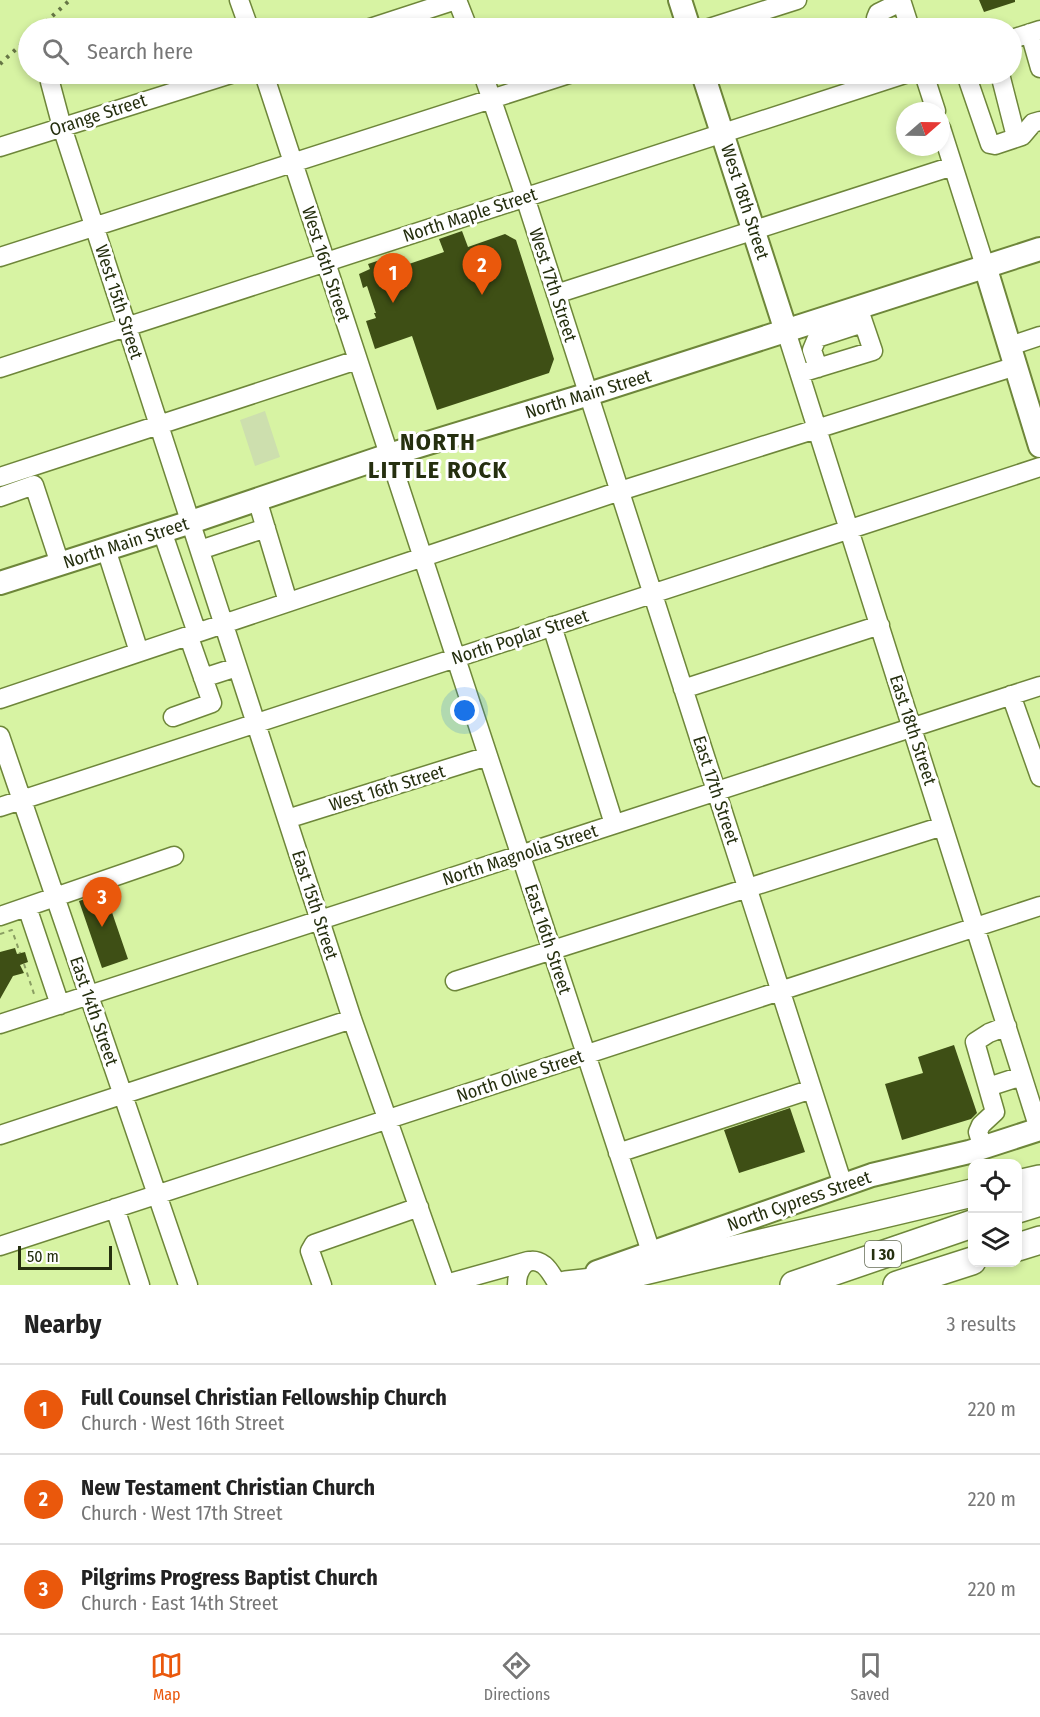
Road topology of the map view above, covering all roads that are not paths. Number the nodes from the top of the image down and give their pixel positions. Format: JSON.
{"nodes":[{"id":1,"x":239,"y":0,"type":"edge"},
{"id":2,"x":456,"y":0,"type":"edge"},
{"id":3,"x":680,"y":0,"type":"edge"},
{"id":4,"x":797,"y":0,"type":"edge"},
{"id":5,"x":901,"y":1,"type":"edge"},
{"id":6,"x":245,"y":18,"type":"edge"},
{"id":7,"x":401,"y":18,"type":"edge"},
{"id":8,"x":464,"y":18,"type":"edge"},
{"id":9,"x":686,"y":18,"type":"edge"},
{"id":10,"x":740,"y":18,"type":"edge"},
{"id":11,"x":876,"y":18,"type":"edge"},
{"id":12,"x":907,"y":18,"type":"edge"},
{"id":13,"x":1035,"y":31,"type":"edge"},
{"id":14,"x":1040,"y":68,"type":"edge"},
{"id":15,"x":51,"y":84,"type":"edge"},
{"id":16,"x":199,"y":84,"type":"edge"},
{"id":17,"x":267,"y":84,"type":"edge"},
{"id":18,"x":487,"y":84,"type":"edge"},
{"id":19,"x":537,"y":84,"type":"edge"},
{"id":20,"x":706,"y":84,"type":"edge"},
{"id":21,"x":874,"y":84,"type":"edge"},
{"id":22,"x":927,"y":84,"type":"edge"},
{"id":23,"x":970,"y":84,"type":"edge"},
{"id":24,"x":1003,"y":84,"type":"edge"},
{"id":25,"x":492,"y":98,"type":"junction"},
{"id":26,"x":933,"y":102,"type":"edge"},
{"id":27,"x":1040,"y":121,"type":"edge"},
{"id":28,"x":62,"y":127,"type":"junction"},
{"id":29,"x":722,"y":133,"type":"junction"},
{"id":30,"x":1022,"y":136,"type":"junction"},
{"id":31,"x":0,"y":147,"type":"edge"},
{"id":32,"x":950,"y":156,"type":"edge"},
{"id":33,"x":293,"y":163,"type":"junction"},
{"id":34,"x":953,"y":166,"type":"junction"},
{"id":35,"x":525,"y":197,"type":"junction"},
{"id":36,"x":94,"y":227,"type":"junction"},
{"id":37,"x":753,"y":230,"type":"junction"},
{"id":38,"x":1040,"y":249,"type":"edge"},
{"id":39,"x":0,"y":257,"type":"edge"},
{"id":40,"x":325,"y":262,"type":"junction"},
{"id":41,"x":985,"y":266,"type":"junction"},
{"id":42,"x":556,"y":294,"type":"junction"},
{"id":43,"x":861,"y":315,"type":"junction"},
{"id":44,"x":833,"y":324,"type":"junction"},
{"id":45,"x":127,"y":326,"type":"junction"},
{"id":46,"x":786,"y":331,"type":"junction"},
{"id":47,"x":1040,"y":336,"type":"edge"},
{"id":48,"x":1013,"y":356,"type":"junction"},
{"id":49,"x":845,"y":359,"type":"junction"},
{"id":50,"x":357,"y":360,"type":"junction"},
{"id":51,"x":0,"y":368,"type":"edge"},
{"id":52,"x":809,"y":370,"type":"junction"},
{"id":53,"x":589,"y":394,"type":"junction"},
{"id":54,"x":159,"y":425,"type":"junction"},
{"id":55,"x":817,"y":428,"type":"junction"},
{"id":56,"x":1040,"y":446,"type":"edge"},
{"id":57,"x":389,"y":455,"type":"junction"},
{"id":58,"x":1040,"y":466,"type":"edge"},
{"id":59,"x":0,"y":477,"type":"edge"},
{"id":60,"x":620,"y":491,"type":"junction"},
{"id":61,"x":0,"y":496,"type":"edge"},
{"id":62,"x":257,"y":499,"type":"junction"},
{"id":63,"x":190,"y":522,"type":"junction"},
{"id":64,"x":266,"y":528,"type":"junction"},
{"id":65,"x":849,"y":529,"type":"junction"},
{"id":66,"x":162,"y":531,"type":"junction"},
{"id":67,"x":106,"y":549,"type":"junction"},
{"id":68,"x":200,"y":550,"type":"junction"},
{"id":69,"x":422,"y":557,"type":"junction"},
{"id":70,"x":60,"y":564,"type":"junction"},
{"id":71,"x":0,"y":583,"type":"edge"},
{"id":72,"x":653,"y":593,"type":"junction"},
{"id":73,"x":288,"y":602,"type":"junction"},
{"id":74,"x":224,"y":624,"type":"junction"},
{"id":75,"x":552,"y":626,"type":"junction"},
{"id":76,"x":880,"y":626,"type":"junction"},
{"id":77,"x":194,"y":638,"type":"junction"},
{"id":78,"x":139,"y":652,"type":"junction"},
{"id":79,"x":455,"y":658,"type":"junction"},
{"id":80,"x":237,"y":667,"type":"junction"},
{"id":81,"x":203,"y":678,"type":"junction"},
{"id":82,"x":1040,"y":686,"type":"edge"},
{"id":83,"x":683,"y":689,"type":"junction"},
{"id":84,"x":1011,"y":695,"type":"junction"},
{"id":85,"x":0,"y":699,"type":"edge"},
{"id":86,"x":173,"y":717,"type":"dead end"},
{"id":87,"x":256,"y":723,"type":"junction"},
{"id":88,"x":912,"y":727,"type":"junction"},
{"id":89,"x":0,"y":736,"type":"edge"},
{"id":90,"x":488,"y":756,"type":"junction"},
{"id":91,"x":1040,"y":777,"type":"edge"},
{"id":92,"x":716,"y":791,"type":"junction"},
{"id":93,"x":22,"y":800,"type":"junction"},
{"id":94,"x":0,"y":807,"type":"edge"},
{"id":95,"x":287,"y":819,"type":"junction"},
{"id":96,"x":615,"y":824,"type":"junction"},
{"id":97,"x":943,"y":826,"type":"junction"},
{"id":98,"x":520,"y":855,"type":"junction"},
{"id":99,"x":174,"y":856,"type":"dead end"},
{"id":100,"x":748,"y":888,"type":"junction"},
{"id":101,"x":55,"y":897,"type":"junction"},
{"id":102,"x":1040,"y":906,"type":"edge"},
{"id":103,"x":27,"y":907,"type":"junction"},
{"id":104,"x":0,"y":916,"type":"edge"},
{"id":105,"x":320,"y":920,"type":"junction"},
{"id":106,"x":975,"y":927,"type":"junction"},
{"id":107,"x":552,"y":951,"type":"junction"},
{"id":108,"x":455,"y":981,"type":"dead end"},
{"id":109,"x":781,"y":991,"type":"junction"},
{"id":110,"x":89,"y":996,"type":"junction"},
{"id":111,"x":60,"y":1005,"type":"junction"},
{"id":112,"x":352,"y":1019,"type":"junction"},
{"id":113,"x":0,"y":1024,"type":"edge"},
{"id":114,"x":1006,"y":1026,"type":"junction"},
{"id":115,"x":586,"y":1055,"type":"junction"},
{"id":116,"x":1022,"y":1076,"type":"junction"},
{"id":117,"x":988,"y":1087,"type":"junction"},
{"id":118,"x":812,"y":1089,"type":"junction"},
{"id":119,"x":123,"y":1094,"type":"junction"},
{"id":120,"x":388,"y":1119,"type":"junction"},
{"id":121,"x":1039,"y":1129,"type":"edge"},
{"id":122,"x":0,"y":1135,"type":"edge"},
{"id":123,"x":983,"y":1148,"type":"junction"},
{"id":124,"x":618,"y":1152,"type":"junction"},
{"id":125,"x":1040,"y":1179,"type":"edge"},
{"id":126,"x":1022,"y":1183,"type":"edge"},
{"id":127,"x":843,"y":1185,"type":"junction"},
{"id":128,"x":968,"y":1194,"type":"edge"},
{"id":129,"x":157,"y":1195,"type":"junction"},
{"id":130,"x":1040,"y":1202,"type":"edge"},
{"id":131,"x":419,"y":1207,"type":"junction"},
{"id":132,"x":1022,"y":1207,"type":"edge"},
{"id":133,"x":115,"y":1208,"type":"junction"},
{"id":134,"x":968,"y":1225,"type":"edge"},
{"id":135,"x":1040,"y":1240,"type":"edge"},
{"id":136,"x":1022,"y":1245,"type":"edge"},
{"id":137,"x":0,"y":1246,"type":"edge"},
{"id":138,"x":651,"y":1252,"type":"junction"},
{"id":139,"x":528,"y":1261,"type":"junction"},
{"id":140,"x":968,"y":1262,"type":"edge"},
{"id":141,"x":140,"y":1285,"type":"edge"},
{"id":142,"x":188,"y":1285,"type":"edge"},
{"id":143,"x":322,"y":1285,"type":"edge"},
{"id":144,"x":446,"y":1285,"type":"edge"},
{"id":145,"x":518,"y":1285,"type":"edge"},
{"id":146,"x":560,"y":1285,"type":"edge"},
{"id":147,"x":566,"y":1285,"type":"edge"},
{"id":148,"x":794,"y":1285,"type":"edge"},
{"id":149,"x":897,"y":1285,"type":"edge"}],
"edges":[{"from":1,"to":6,"type":"street"},
{"from":2,"to":7,"type":"street"},
{"from":2,"to":8,"type":"street"},
{"from":3,"to":9,"type":"main road"},
{"from":4,"to":10,"type":"street"},
{"from":5,"to":11,"type":"street"},
{"from":5,"to":12,"type":"street"},
{"from":13,"to":14,"type":"street"},
{"from":15,"to":28,"type":"street","name":"West 15th Street"},
{"from":16,"to":28,"type":"street","name":"Orange Street"},
{"from":17,"to":33,"type":"street","name":"West 16th Street"},
{"from":18,"to":25,"type":"street","name":"West 17th Street"},
{"from":19,"to":25,"type":"street"},
{"from":20,"to":29,"type":"main road","name":"West 18th Street"},
{"from":21,"to":29,"type":"street","name":"North Maple Street"},
{"from":22,"to":26,"type":"street"},
{"from":23,"to":30,"type":"street"},
{"from":24,"to":30,"type":"street"},
{"from":25,"to":33,"type":"street"},
{"from":25,"to":35,"type":"street","name":"West 17th Street"},
{"from":27,"to":30,"type":"street"},
{"from":28,"to":31,"type":"street","name":"Orange Street"},
{"from":28,"to":36,"type":"street","name":"West 15th Street"},
{"from":29,"to":35,"type":"street","name":"North Maple Street"},
{"from":29,"to":37,"type":"main road","name":"West 18th Street"},
{"from":32,"to":34,"type":"street"},
{"from":33,"to":36,"type":"street"},
{"from":33,"to":40,"type":"street","name":"West 16th Street"},
{"from":34,"to":37,"type":"street"},
{"from":34,"to":41,"type":"street"},
{"from":35,"to":40,"type":"street","name":"North Maple Street"},
{"from":35,"to":42,"type":"street","name":"West 17th Street"},
{"from":36,"to":39,"type":"street"},
{"from":36,"to":45,"type":"street","name":"West 15th Street"},
{"from":37,"to":42,"type":"street"},
{"from":37,"to":46,"type":"main road","name":"West 18th Street"},
{"from":38,"to":41,"type":"main road","name":"North Main Street"},
{"from":40,"to":45,"type":"street","name":"North Maple Street"},
{"from":40,"to":50,"type":"street","name":"West 16th Street"},
{"from":41,"to":43,"type":"main road","name":"North Main Street"},
{"from":41,"to":48,"type":"main road"},
{"from":42,"to":53,"type":"street","name":"West 17th Street"},
{"from":43,"to":44,"type":"main road","name":"North Main Street"},
{"from":43,"to":49,"type":"street"},
{"from":44,"to":46,"type":"main road","name":"North Main Street"},
{"from":44,"to":49,"type":"street"},
{"from":44,"to":52,"type":"street"},
{"from":45,"to":51,"type":"street","name":"North Maple Street"},
{"from":45,"to":54,"type":"street","name":"West 15th Street"},
{"from":46,"to":52,"type":"street","name":"East 18th Street"},
{"from":46,"to":53,"type":"main road","name":"North Main Street"},
{"from":47,"to":48,"type":"street"},
{"from":48,"to":55,"type":"street"},
{"from":48,"to":56,"type":"main road"},
{"from":49,"to":52,"type":"street"},
{"from":50,"to":54,"type":"street"},
{"from":50,"to":57,"type":"street","name":"West 16th Street"},
{"from":52,"to":55,"type":"street","name":"East 18th Street"},
{"from":53,"to":57,"type":"main road","name":"North Main Street"},
{"from":53,"to":60,"type":"street","name":"East 17th Street"},
{"from":54,"to":59,"type":"street"},
{"from":54,"to":63,"type":"street","name":"West 15th Street"},
{"from":55,"to":60,"type":"street"},
{"from":55,"to":65,"type":"street","name":"East 18th Street"},
{"from":57,"to":62,"type":"main road","name":"North Main Street"},
{"from":57,"to":69,"type":"street","name":"East 16th Street"},
{"from":58,"to":65,"type":"street","name":"North Poplar Street"},
{"from":60,"to":69,"type":"street"},
{"from":60,"to":72,"type":"street","name":"East 17th Street"},
{"from":61,"to":70,"type":"street"},
{"from":62,"to":63,"type":"main road","name":"North Main Street"},
{"from":62,"to":64,"type":"street"},
{"from":63,"to":66,"type":"main road","name":"North Main Street"},
{"from":63,"to":68,"type":"street","name":"East 15th Street"},
{"from":64,"to":68,"type":"street"},
{"from":64,"to":73,"type":"street"},
{"from":65,"to":72,"type":"street","name":"North Poplar Street"},
{"from":65,"to":76,"type":"street","name":"East 18th Street"},
{"from":66,"to":67,"type":"main road","name":"North Main Street"},
{"from":66,"to":77,"type":"street"},
{"from":67,"to":70,"type":"main road","name":"North Main Street"},
{"from":67,"to":78,"type":"street"},
{"from":68,"to":74,"type":"street","name":"East 15th Street"},
{"from":69,"to":73,"type":"street"},
{"from":69,"to":79,"type":"street","name":"East 16th Street"},
{"from":70,"to":71,"type":"main road","name":"North Main Street"},
{"from":72,"to":75,"type":"street","name":"North Poplar Street"},
{"from":72,"to":83,"type":"street","name":"East 17th Street"},
{"from":73,"to":74,"type":"street"},
{"from":74,"to":77,"type":"street"},
{"from":74,"to":80,"type":"street","name":"East 15th Street"},
{"from":75,"to":79,"type":"street","name":"North Poplar Street"},
{"from":75,"to":96,"type":"street"},
{"from":76,"to":83,"type":"street"},
{"from":76,"to":88,"type":"street","name":"East 18th Street"},
{"from":77,"to":78,"type":"street"},
{"from":77,"to":81,"type":"street"},
{"from":78,"to":85,"type":"street"},
{"from":79,"to":87,"type":"street","name":"North Poplar Street"},
{"from":79,"to":90,"type":"street","name":"East 16th Street"},
{"from":80,"to":81,"type":"street"},
{"from":80,"to":87,"type":"street","name":"East 15th Street"},
{"from":81,"to":86,"type":"street"},
{"from":82,"to":84,"type":"street","name":"North Magnolia Street"},
{"from":83,"to":92,"type":"street","name":"East 17th Street"},
{"from":84,"to":88,"type":"street","name":"North Magnolia Street"},
{"from":84,"to":91,"type":"street"},
{"from":87,"to":93,"type":"street","name":"North Poplar Street"},
{"from":87,"to":95,"type":"street","name":"East 15th Street"},
{"from":88,"to":92,"type":"street","name":"North Magnolia Street"},
{"from":88,"to":97,"type":"street","name":"East 18th Street"},
{"from":89,"to":93,"type":"street","name":"East 14th Street"},
{"from":90,"to":95,"type":"street","name":"West 16th Street"},
{"from":90,"to":98,"type":"street","name":"East 16th Street"},
{"from":92,"to":96,"type":"street","name":"North Magnolia Street"},
{"from":92,"to":100,"type":"street","name":"East 17th Street"},
{"from":93,"to":94,"type":"street","name":"North Poplar Street"},
{"from":93,"to":101,"type":"street","name":"East 14th Street"},
{"from":95,"to":105,"type":"street","name":"East 15th Street"},
{"from":96,"to":98,"type":"street","name":"North Magnolia Street"},
{"from":97,"to":100,"type":"street"},
{"from":97,"to":106,"type":"street","name":"East 18th Street"},
{"from":98,"to":105,"type":"street","name":"North Magnolia Street"},
{"from":98,"to":107,"type":"street","name":"East 16th Street"},
{"from":99,"to":101,"type":"street"},
{"from":100,"to":107,"type":"street"},
{"from":100,"to":109,"type":"street","name":"East 17th Street"},
{"from":101,"to":103,"type":"street"},
{"from":101,"to":110,"type":"street","name":"East 14th Street"},
{"from":102,"to":106,"type":"street","name":"North Olive Street"},
{"from":103,"to":104,"type":"street"},
{"from":103,"to":111,"type":"street"},
{"from":105,"to":110,"type":"street","name":"North Magnolia Street"},
{"from":105,"to":112,"type":"street","name":"East 15th Street"},
{"from":106,"to":109,"type":"street","name":"North Olive Street"},
{"from":106,"to":114,"type":"street","name":"East 18th Street"},
{"from":107,"to":108,"type":"street"},
{"from":107,"to":115,"type":"street","name":"East 16th Street"},
{"from":109,"to":115,"type":"street","name":"North Olive Street"},
{"from":109,"to":118,"type":"street","name":"East 17th Street"},
{"from":110,"to":111,"type":"street","name":"North Magnolia Street"},
{"from":110,"to":119,"type":"street","name":"East 14th Street"},
{"from":111,"to":113,"type":"street","name":"North Magnolia Street"},
{"from":112,"to":119,"type":"street"},
{"from":112,"to":120,"type":"street","name":"East 15th Street"},
{"from":114,"to":116,"type":"street","name":"East 18th Street"},
{"from":114,"to":117,"type":"street"},
{"from":115,"to":120,"type":"street","name":"North Olive Street"},
{"from":115,"to":124,"type":"street","name":"East 16th Street"},
{"from":116,"to":117,"type":"street"},
{"from":116,"to":121,"type":"street","name":"East 18th Street"},
{"from":117,"to":123,"type":"street"},
{"from":118,"to":124,"type":"street"},
{"from":118,"to":127,"type":"street","name":"East 17th Street"},
{"from":119,"to":122,"type":"street"},
{"from":119,"to":129,"type":"street","name":"East 14th Street"},
{"from":120,"to":129,"type":"street","name":"North Olive Street"},
{"from":120,"to":131,"type":"street","name":"East 15th Street"},
{"from":121,"to":123,"type":"main road","name":"North Cypress Street"},
{"from":123,"to":127,"type":"main road","name":"North Cypress Street"},
{"from":124,"to":138,"type":"street","name":"East 16th Street"},
{"from":125,"to":126,"type":"highway"},
{"from":127,"to":138,"type":"main road","name":"North Cypress Street"},
{"from":128,"to":147,"type":"highway"},
{"from":129,"to":133,"type":"street","name":"North Olive Street"},
{"from":129,"to":142,"type":"street","name":"East 14th Street"},
{"from":130,"to":132,"type":"highway"},
{"from":131,"to":143,"type":"street"},
{"from":131,"to":144,"type":"street","name":"East 15th Street"},
{"from":133,"to":137,"type":"street","name":"North Olive Street"},
{"from":133,"to":141,"type":"street"},
{"from":134,"to":148,"type":"highway","number":"I 30"},
{"from":135,"to":136,"type":"highway"},
{"from":138,"to":146,"type":"main road","name":"North Cypress Street"},
{"from":139,"to":144,"type":"street"},
{"from":139,"to":145,"type":"street"},
{"from":139,"to":146,"type":"street"},
{"from":140,"to":149,"type":"highway","number":"I 30"}]}
